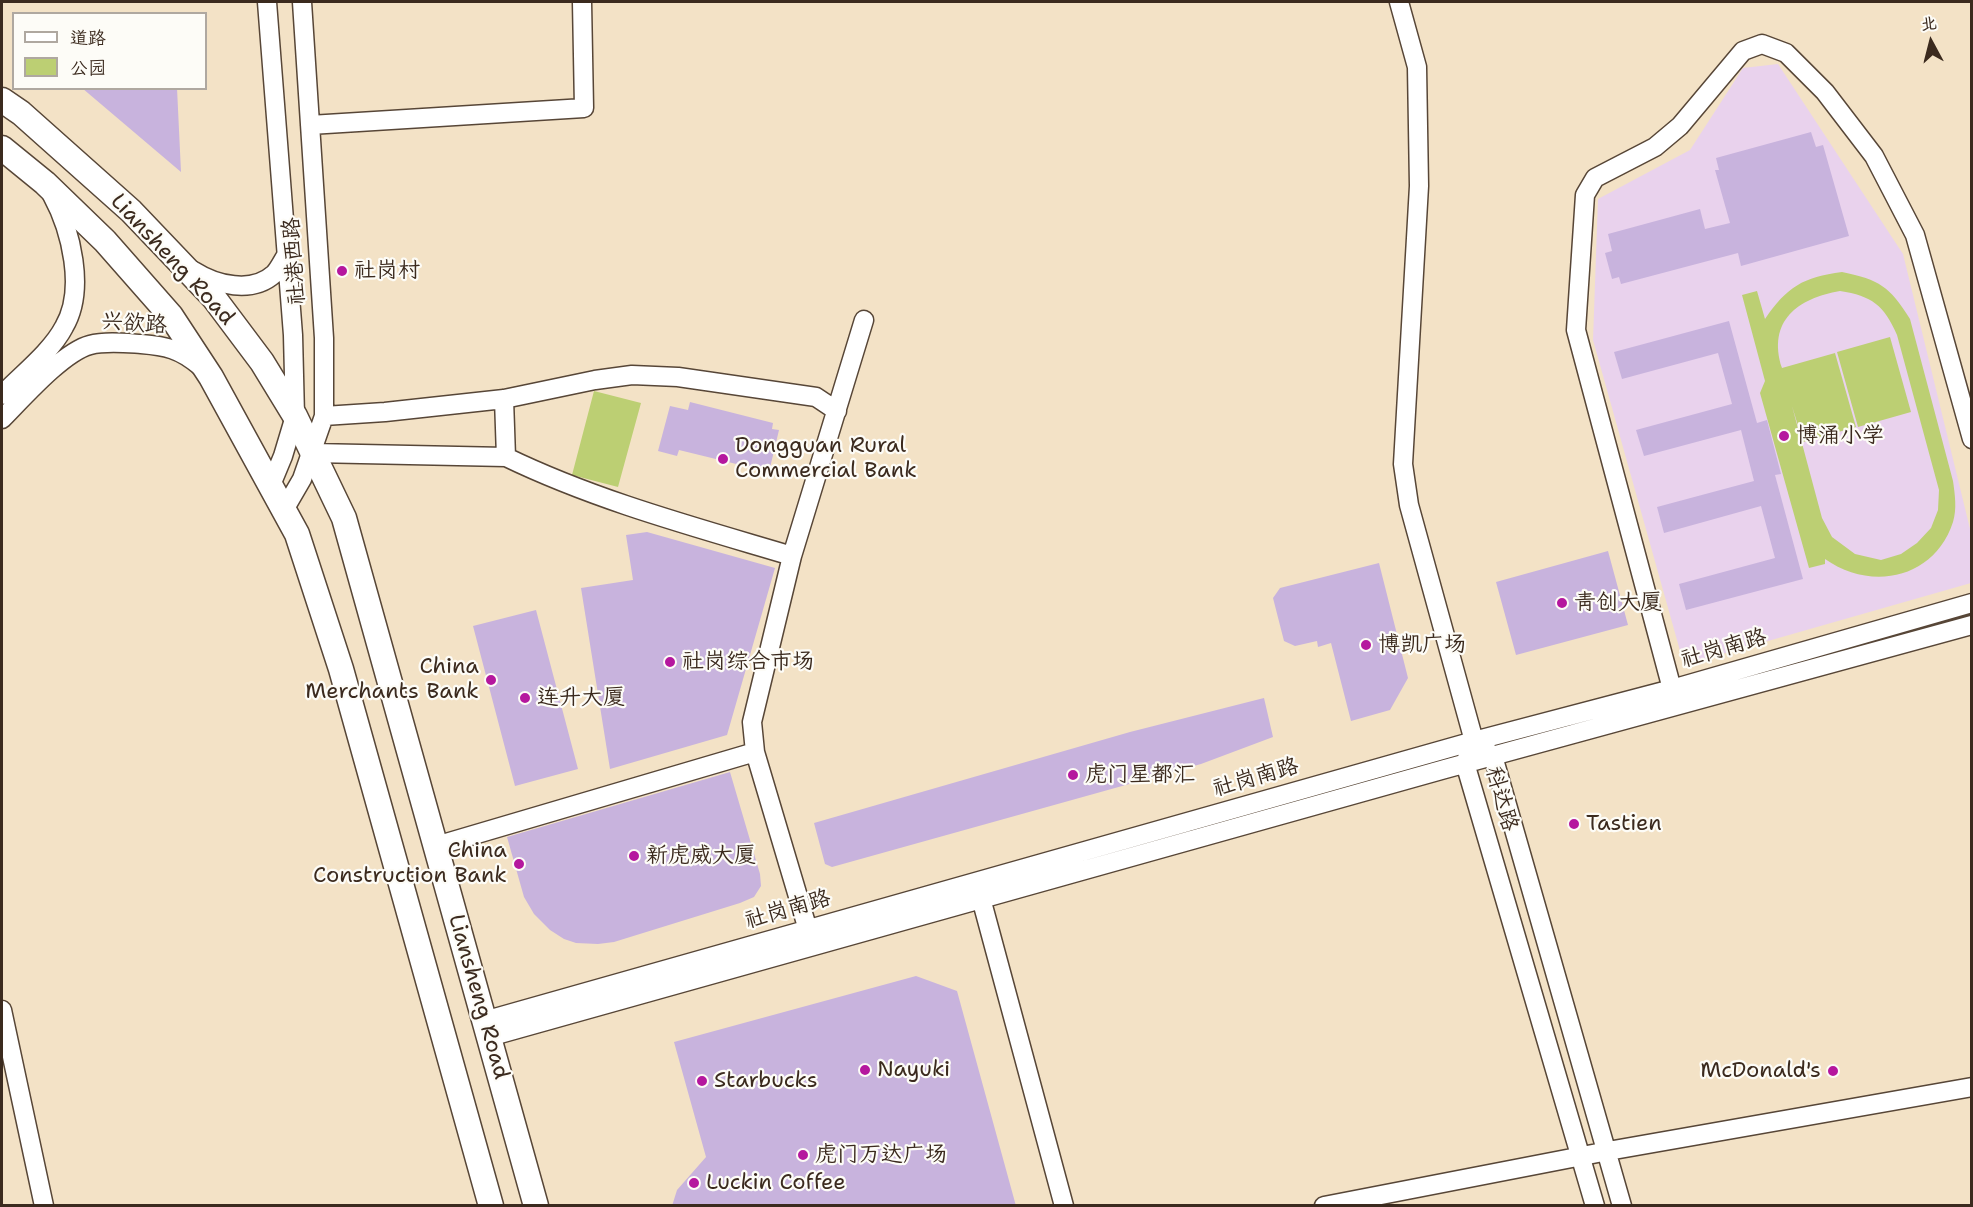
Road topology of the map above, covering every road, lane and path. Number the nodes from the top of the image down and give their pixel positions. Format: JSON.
{"nodes":[{"id":1,"x":267,"y":2,"type":"edge"},
{"id":2,"x":302,"y":2,"type":"edge"},
{"id":3,"x":582,"y":2,"type":"edge"},
{"id":4,"x":1399,"y":2,"type":"edge"},
{"id":5,"x":2,"y":100,"type":"edge"},
{"id":6,"x":310,"y":125,"type":"junction"},
{"id":7,"x":2,"y":148,"type":"edge"},
{"id":8,"x":45,"y":183,"type":"junction"},
{"id":9,"x":287,"y":254,"type":"junction"},
{"id":10,"x":180,"y":262,"type":"junction"},
{"id":11,"x":864,"y":320,"type":"dead end"},
{"id":12,"x":211,"y":376,"type":"junction"},
{"id":13,"x":2,"y":395,"type":"edge"},
{"id":14,"x":504,"y":399,"type":"junction"},
{"id":15,"x":837,"y":411,"type":"junction"},
{"id":16,"x":295,"y":416,"type":"junction"},
{"id":17,"x":324,"y":416,"type":"junction"},
{"id":18,"x":2,"y":419,"type":"edge"},
{"id":19,"x":1971,"y":439,"type":"edge"},
{"id":20,"x":313,"y":453,"type":"junction"},
{"id":21,"x":506,"y":458,"type":"junction"},
{"id":22,"x":271,"y":485,"type":"junction"},
{"id":23,"x":284,"y":510,"type":"junction"},
{"id":24,"x":792,"y":556,"type":"junction"},
{"id":25,"x":1971,"y":603,"type":"edge"},
{"id":26,"x":1971,"y":625,"type":"edge"},
{"id":27,"x":1672,"y":689,"type":"junction"},
{"id":28,"x":1474,"y":741,"type":"junction"},
{"id":29,"x":754,"y":752,"type":"junction"},
{"id":30,"x":1493,"y":756,"type":"junction"},
{"id":31,"x":1465,"y":764,"type":"junction"},
{"id":32,"x":436,"y":846,"type":"junction"},
{"id":33,"x":980,"y":891,"type":"junction"},
{"id":34,"x":808,"y":930,"type":"junction"},
{"id":35,"x":2,"y":1010,"type":"edge"},
{"id":36,"x":487,"y":1029,"type":"junction"},
{"id":37,"x":1971,"y":1087,"type":"edge"},
{"id":38,"x":1608,"y":1151,"type":"junction"},
{"id":39,"x":1581,"y":1157,"type":"junction"},
{"id":40,"x":44,"y":1206,"type":"edge"},
{"id":41,"x":490,"y":1206,"type":"edge"},
{"id":42,"x":536,"y":1206,"type":"edge"},
{"id":43,"x":1064,"y":1206,"type":"edge"},
{"id":44,"x":1324,"y":1206,"type":"edge"},
{"id":45,"x":1595,"y":1206,"type":"edge"},
{"id":46,"x":1622,"y":1206,"type":"edge"}],
"edges":[{"from":1,"to":9,"type":"street","name":"社港西路"},
{"from":2,"to":6,"type":"street","name":"社港西路"},
{"from":3,"to":6,"type":"street"},
{"from":4,"to":28,"type":"street"},
{"from":5,"to":10,"type":"main road","name":"Liansheng Road"},
{"from":6,"to":17,"type":"street","name":"社港西路"},
{"from":7,"to":8,"type":"main road","name":"Liansheng Road"},
{"from":8,"to":12,"type":"main road","name":"Liansheng Road"},
{"from":8,"to":13,"type":"street","name":"兴欲路"},
{"from":9,"to":10,"type":"street"},
{"from":9,"to":16,"type":"street","name":"社港西路"},
{"from":10,"to":16,"type":"main road","name":"Liansheng Road"},
{"from":11,"to":15,"type":"street"},
{"from":12,"to":18,"type":"street","name":"兴欲路"},
{"from":12,"to":22,"type":"main road","name":"Liansheng Road"},
{"from":14,"to":15,"type":"street"},
{"from":14,"to":17,"type":"street"},
{"from":14,"to":21,"type":"street"},
{"from":15,"to":24,"type":"street"},
{"from":16,"to":20,"type":"main road","name":"Liansheng Road"},
{"from":16,"to":22,"type":"street","name":"社港西路"},
{"from":17,"to":20,"type":"street","name":"社港西路"},
{"from":19,"to":27,"type":"street"},
{"from":20,"to":21,"type":"street"},
{"from":20,"to":23,"type":"street","name":"社港西路"},
{"from":20,"to":32,"type":"main road","name":"Liansheng Road"},
{"from":21,"to":24,"type":"street"},
{"from":22,"to":23,"type":"main road","name":"Liansheng Road"},
{"from":23,"to":41,"type":"main road","name":"Liansheng Road"},
{"from":24,"to":29,"type":"street"},
{"from":25,"to":27,"type":"street","name":"社岗南路"},
{"from":26,"to":30,"type":"street","name":"社岗南路"},
{"from":27,"to":28,"type":"street","name":"社岗南路"},
{"from":28,"to":30,"type":"street","name":"科达路"},
{"from":28,"to":31,"type":"street","name":"科达路"},
{"from":28,"to":33,"type":"street","name":"社岗南路"},
{"from":29,"to":32,"type":"street"},
{"from":29,"to":34,"type":"street"},
{"from":30,"to":31,"type":"street","name":"社岗南路"},
{"from":30,"to":38,"type":"street","name":"科达路"},
{"from":31,"to":33,"type":"street","name":"社岗南路"},
{"from":31,"to":39,"type":"street","name":"科达路"},
{"from":32,"to":36,"type":"main road","name":"Liansheng Road"},
{"from":33,"to":34,"type":"street","name":"社岗南路"},
{"from":33,"to":36,"type":"street","name":"社岗南路"},
{"from":33,"to":43,"type":"street"},
{"from":34,"to":36,"type":"street","name":"社岗南路"},
{"from":35,"to":40,"type":"street"},
{"from":36,"to":42,"type":"main road","name":"Liansheng Road"},
{"from":37,"to":38,"type":"street"},
{"from":38,"to":39,"type":"street"},
{"from":38,"to":46,"type":"street","name":"科达路"},
{"from":39,"to":44,"type":"street"},
{"from":39,"to":45,"type":"street","name":"科达路"}]}
